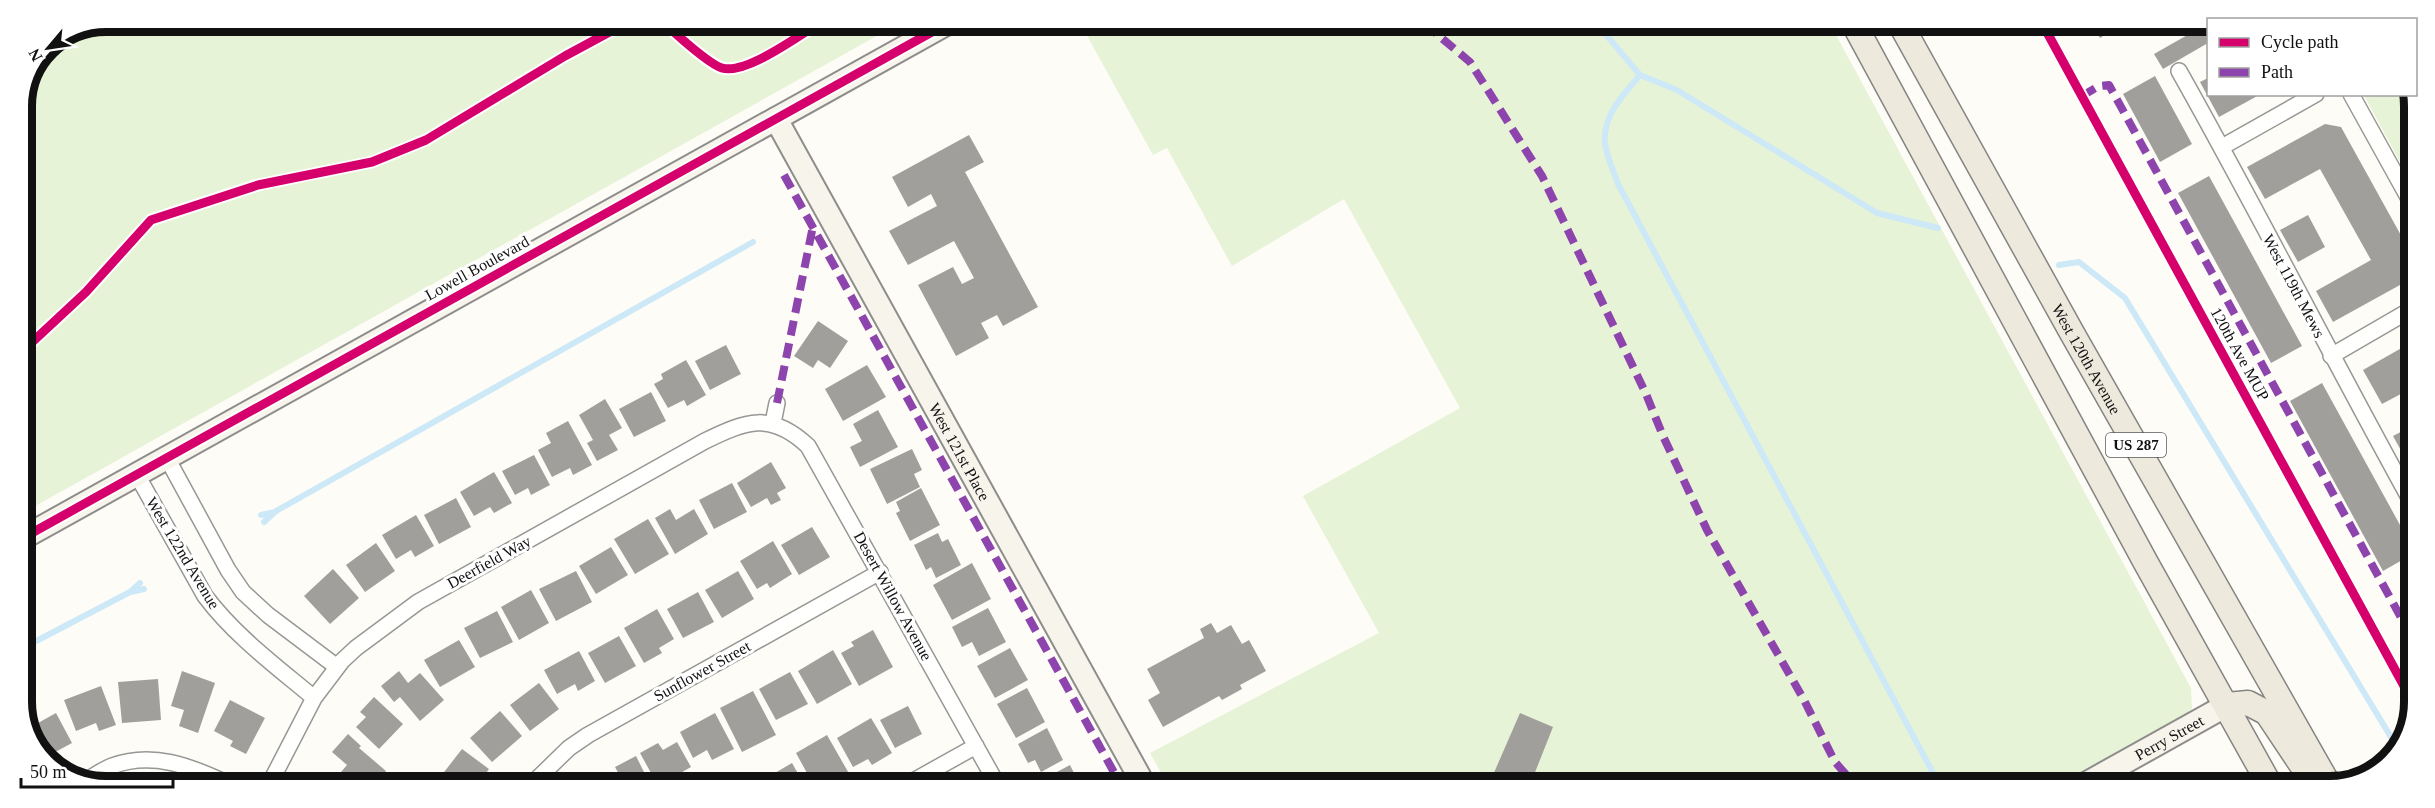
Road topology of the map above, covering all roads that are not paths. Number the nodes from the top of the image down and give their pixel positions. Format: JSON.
{"nodes":[{"id":1,"x":934,"y":31,"type":"edge"},
{"id":2,"x":1858,"y":31,"type":"edge"},
{"id":3,"x":1904,"y":31,"type":"edge"},
{"id":4,"x":2179,"y":71,"type":"dead end"},
{"id":5,"x":2312,"y":96,"type":"edge"},
{"id":6,"x":2352,"y":96,"type":"edge"},
{"id":7,"x":776,"y":118,"type":"junction"},
{"id":8,"x":2222,"y":147,"type":"junction"},
{"id":9,"x":2403,"y":188,"type":"edge"},
{"id":10,"x":2403,"y":314,"type":"edge"},
{"id":11,"x":2331,"y":356,"type":"junction"},
{"id":12,"x":777,"y":403,"type":"dead end"},
{"id":13,"x":773,"y":423,"type":"junction"},
{"id":14,"x":167,"y":458,"type":"junction"},
{"id":15,"x":137,"y":475,"type":"junction"},
{"id":16,"x":2404,"y":488,"type":"edge"},
{"id":17,"x":32,"y":533,"type":"edge"},
{"id":18,"x":880,"y":572,"type":"junction"},
{"id":19,"x":337,"y":668,"type":"junction"},
{"id":20,"x":314,"y":698,"type":"junction"},
{"id":21,"x":2227,"y":705,"type":"junction"},
{"id":22,"x":976,"y":746,"type":"junction"},
{"id":23,"x":95,"y":776,"type":"edge"},
{"id":24,"x":209,"y":776,"type":"edge"},
{"id":25,"x":274,"y":776,"type":"edge"},
{"id":26,"x":540,"y":776,"type":"edge"},
{"id":27,"x":922,"y":776,"type":"edge"},
{"id":28,"x":993,"y":776,"type":"edge"},
{"id":29,"x":1139,"y":776,"type":"edge"},
{"id":30,"x":2098,"y":776,"type":"edge"},
{"id":31,"x":2265,"y":776,"type":"edge"},
{"id":32,"x":2310,"y":776,"type":"edge"},
{"id":33,"x":2324,"y":776,"type":"edge"}],
"edges":[{"from":1,"to":7,"type":"main road","name":"Lowell Boulevard"},
{"from":2,"to":21,"type":"main road","number":"US 287"},
{"from":3,"to":33,"type":"main road","name":"West 120th Avenue","number":"US 287"},
{"from":4,"to":8,"type":"street","name":"West 119th Mews"},
{"from":5,"to":8,"type":"street"},
{"from":6,"to":9,"type":"street"},
{"from":7,"to":14,"type":"main road","name":"Lowell Boulevard"},
{"from":7,"to":29,"type":"main road","name":"West 121st Place"},
{"from":8,"to":11,"type":"street","name":"West 119th Mews"},
{"from":10,"to":11,"type":"street"},
{"from":11,"to":16,"type":"street","name":"West 119th Mews"},
{"from":12,"to":13,"type":"street"},
{"from":13,"to":18,"type":"street","name":"Desert Willow Avenue"},
{"from":13,"to":19,"type":"street","name":"Deerfield Way"},
{"from":14,"to":15,"type":"main road","name":"Lowell Boulevard"},
{"from":14,"to":19,"type":"street","name":"West 122nd Avenue"},
{"from":15,"to":17,"type":"main road","name":"Lowell Boulevard"},
{"from":15,"to":20,"type":"street","name":"West 122nd Avenue"},
{"from":18,"to":22,"type":"street","name":"Desert Willow Avenue"},
{"from":18,"to":26,"type":"street","name":"Sunflower Street"},
{"from":19,"to":20,"type":"street","name":"Deerfield Way"},
{"from":20,"to":25,"type":"street","name":"Deerfield Way"},
{"from":21,"to":30,"type":"main road","name":"Perry Street"},
{"from":21,"to":31,"type":"main road","number":"US 287"},
{"from":21,"to":32,"type":"main road"},
{"from":22,"to":27,"type":"street"},
{"from":22,"to":28,"type":"street","name":"Desert Willow Avenue"},
{"from":23,"to":24,"type":"street"}]}
